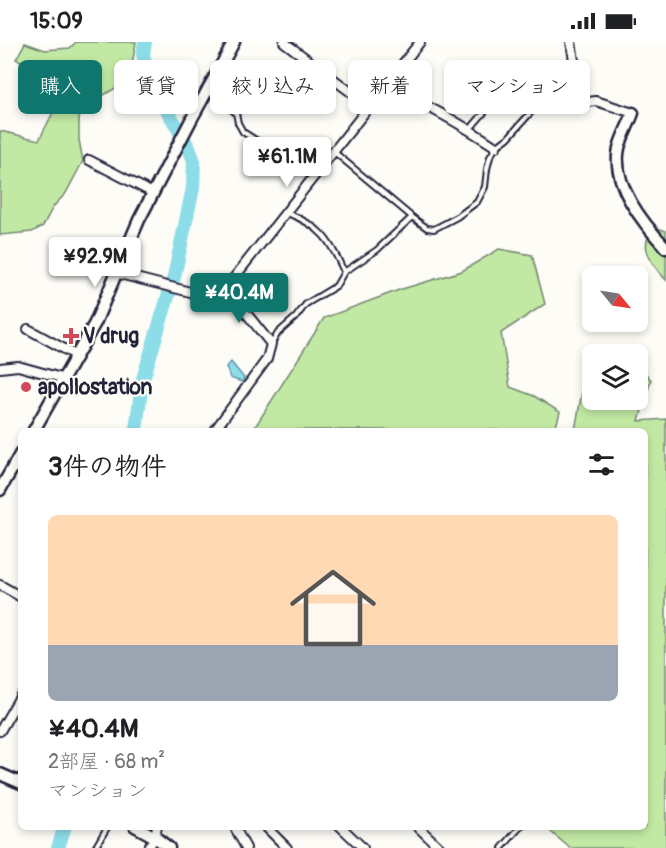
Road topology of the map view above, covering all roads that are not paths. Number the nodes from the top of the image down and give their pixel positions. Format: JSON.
{"nodes":[{"id":1,"x":234,"y":42,"type":"edge"},
{"id":2,"x":284,"y":42,"type":"edge"},
{"id":3,"x":420,"y":42,"type":"edge"},
{"id":4,"x":572,"y":42,"type":"edge"},
{"id":5,"x":406,"y":60,"type":"edge"},
{"id":6,"x":575,"y":60,"type":"edge"},
{"id":7,"x":348,"y":89,"type":"edge"},
{"id":8,"x":590,"y":102,"type":"edge"},
{"id":9,"x":432,"y":109,"type":"edge"},
{"id":10,"x":633,"y":113,"type":"joint"},
{"id":11,"x":236,"y":114,"type":"edge"},
{"id":12,"x":362,"y":114,"type":"edge"},
{"id":13,"x":483,"y":114,"type":"edge"},
{"id":14,"x":529,"y":114,"type":"edge"},
{"id":15,"x":470,"y":129,"type":"junction"},
{"id":16,"x":496,"y":147,"type":"junction"},
{"id":17,"x":333,"y":150,"type":"junction"},
{"id":18,"x":89,"y":160,"type":"dead end"},
{"id":19,"x":313,"y":176,"type":"junction"},
{"id":20,"x":153,"y":194,"type":"junction"},
{"id":21,"x":285,"y":212,"type":"junction"},
{"id":22,"x":412,"y":217,"type":"junction"},
{"id":23,"x":666,"y":248,"type":"edge"},
{"id":24,"x":344,"y":272,"type":"junction"},
{"id":25,"x":116,"y":273,"type":"junction"},
{"id":26,"x":226,"y":288,"type":"junction"},
{"id":27,"x":28,"y":329,"type":"dead end"},
{"id":28,"x":271,"y":344,"type":"junction"},
{"id":29,"x":77,"y":356,"type":"junction"},
{"id":30,"x":0,"y":368,"type":"edge"},
{"id":31,"x":64,"y":378,"type":"junction"},
{"id":32,"x":35,"y":428,"type":"edge"},
{"id":33,"x":216,"y":428,"type":"edge"},
{"id":34,"x":18,"y":462,"type":"edge"},
{"id":35,"x":0,"y":489,"type":"edge"},
{"id":36,"x":0,"y":585,"type":"edge"},
{"id":37,"x":18,"y":594,"type":"edge"},
{"id":38,"x":18,"y":700,"type":"edge"},
{"id":39,"x":0,"y":732,"type":"edge"},
{"id":40,"x":0,"y":774,"type":"edge"},
{"id":41,"x":18,"y":782,"type":"edge"},
{"id":42,"x":106,"y":830,"type":"edge"},
{"id":43,"x":236,"y":830,"type":"edge"},
{"id":44,"x":269,"y":830,"type":"edge"},
{"id":45,"x":344,"y":830,"type":"edge"},
{"id":46,"x":421,"y":830,"type":"edge"},
{"id":47,"x":518,"y":830,"type":"edge"},
{"id":48,"x":156,"y":832,"type":"edge"},
{"id":49,"x":95,"y":848,"type":"edge"},
{"id":50,"x":148,"y":848,"type":"edge"},
{"id":51,"x":170,"y":848,"type":"edge"},
{"id":52,"x":246,"y":848,"type":"edge"},
{"id":53,"x":287,"y":848,"type":"edge"},
{"id":54,"x":363,"y":848,"type":"edge"},
{"id":55,"x":440,"y":848,"type":"edge"},
{"id":56,"x":502,"y":848,"type":"edge"}],
"edges":[{"from":1,"to":20,"type":"street"},
{"from":2,"to":7,"type":"street"},
{"from":3,"to":5,"type":"street"},
{"from":4,"to":6,"type":"street"},
{"from":8,"to":10,"type":"street"},
{"from":9,"to":15,"type":"street"},
{"from":10,"to":23,"type":"street"},
{"from":11,"to":19,"type":"lane"},
{"from":12,"to":17,"type":"street"},
{"from":13,"to":15,"type":"lane"},
{"from":14,"to":16,"type":"lane"},
{"from":15,"to":16,"type":"street"},
{"from":16,"to":22,"type":"lane"},
{"from":17,"to":19,"type":"street"},
{"from":17,"to":22,"type":"lane"},
{"from":18,"to":20,"type":"street"},
{"from":19,"to":21,"type":"street"},
{"from":20,"to":25,"type":"street"},
{"from":21,"to":24,"type":"lane"},
{"from":21,"to":26,"type":"street"},
{"from":22,"to":24,"type":"lane"},
{"from":24,"to":28,"type":"lane"},
{"from":25,"to":26,"type":"street"},
{"from":25,"to":29,"type":"street"},
{"from":26,"to":28,"type":"street"},
{"from":27,"to":29,"type":"street"},
{"from":28,"to":33,"type":"street"},
{"from":29,"to":31,"type":"street"},
{"from":30,"to":31,"type":"street"},
{"from":31,"to":32,"type":"street"},
{"from":34,"to":35,"type":"street"},
{"from":36,"to":37,"type":"street"},
{"from":38,"to":39,"type":"street"},
{"from":40,"to":41,"type":"street"},
{"from":42,"to":49,"type":"lane"},
{"from":43,"to":52,"type":"street"},
{"from":44,"to":53,"type":"street"},
{"from":45,"to":54,"type":"street"},
{"from":46,"to":55,"type":"street"},
{"from":47,"to":56,"type":"lane"},
{"from":48,"to":50,"type":"street"},
{"from":48,"to":51,"type":"street"}]}
